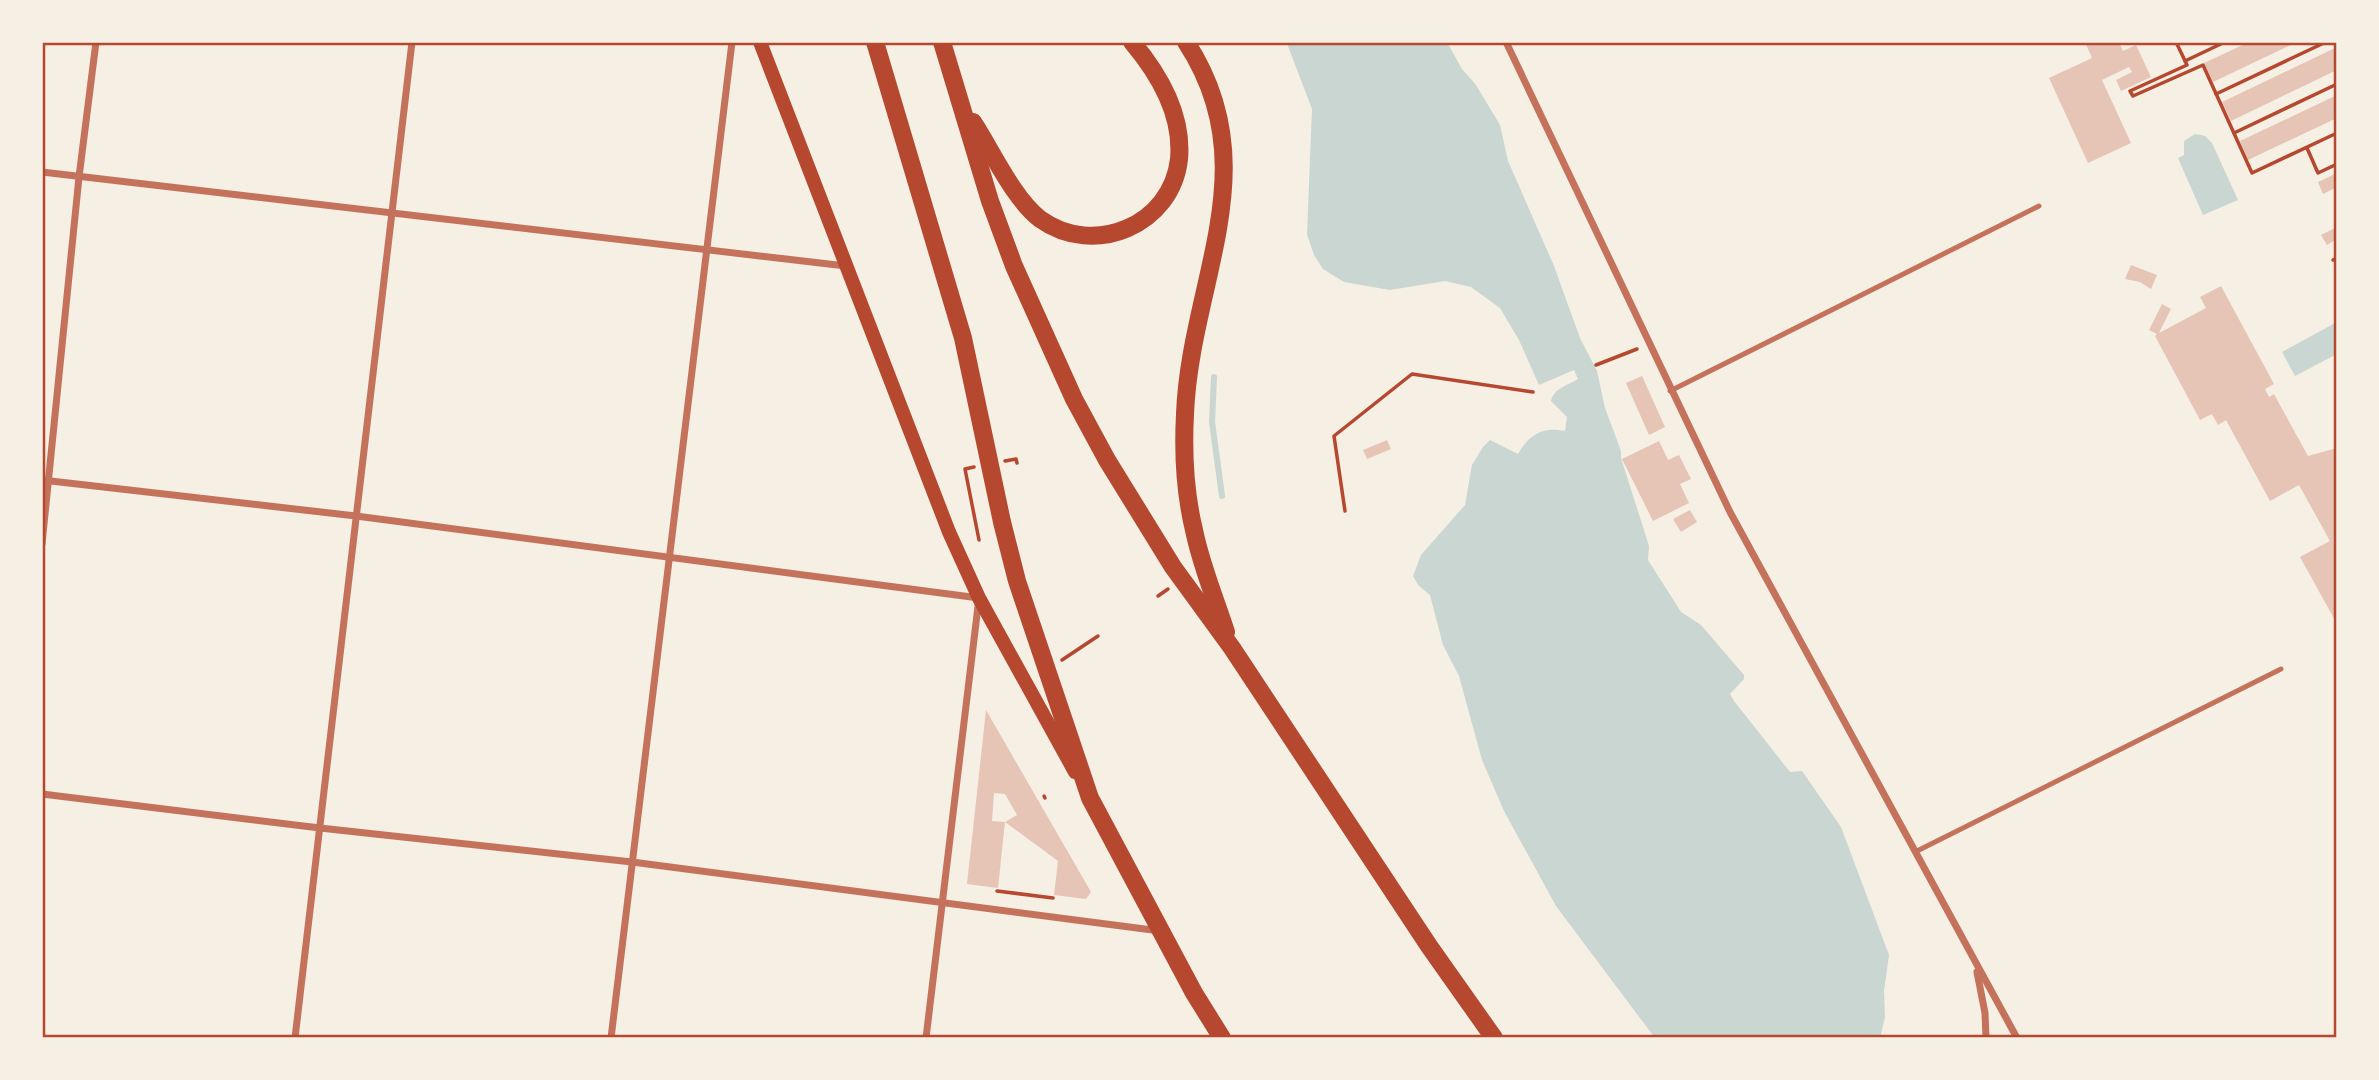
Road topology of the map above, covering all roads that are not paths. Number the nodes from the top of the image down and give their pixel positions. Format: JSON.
{"nodes":[{"id":1,"x":96,"y":42,"type":"edge"},
{"id":2,"x":412,"y":42,"type":"edge"},
{"id":3,"x":732,"y":42,"type":"edge"},
{"id":4,"x":760,"y":42,"type":"edge"},
{"id":5,"x":875,"y":42,"type":"edge"},
{"id":6,"x":942,"y":42,"type":"edge"},
{"id":7,"x":1132,"y":42,"type":"edge"},
{"id":8,"x":1186,"y":42,"type":"edge"},
{"id":9,"x":1506,"y":42,"type":"edge"},
{"id":10,"x":962,"y":104,"type":"junction"},
{"id":11,"x":42,"y":172,"type":"edge"},
{"id":12,"x":79,"y":177,"type":"junction"},
{"id":13,"x":2039,"y":206,"type":"dead end"},
{"id":14,"x":392,"y":215,"type":"junction"},
{"id":15,"x":707,"y":250,"type":"junction"},
{"id":16,"x":846,"y":266,"type":"junction"},
{"id":17,"x":1670,"y":391,"type":"junction"},
{"id":18,"x":45,"y":480,"type":"edge"},
{"id":19,"x":356,"y":516,"type":"junction"},
{"id":20,"x":42,"y":544,"type":"edge"},
{"id":21,"x":669,"y":558,"type":"junction"},
{"id":22,"x":979,"y":598,"type":"junction"},
{"id":23,"x":1231,"y":648,"type":"junction"},
{"id":24,"x":2281,"y":668,"type":"dead end"},
{"id":25,"x":42,"y":794,"type":"edge"},
{"id":26,"x":1090,"y":798,"type":"junction"},
{"id":27,"x":320,"y":828,"type":"junction"},
{"id":28,"x":1915,"y":852,"type":"junction"},
{"id":29,"x":632,"y":862,"type":"junction"},
{"id":30,"x":941,"y":903,"type":"junction"},
{"id":31,"x":1162,"y":931,"type":"junction"},
{"id":32,"x":1974,"y":961,"type":"junction"},
{"id":33,"x":295,"y":1038,"type":"edge"},
{"id":34,"x":611,"y":1038,"type":"edge"},
{"id":35,"x":926,"y":1038,"type":"edge"},
{"id":36,"x":1222,"y":1038,"type":"edge"},
{"id":37,"x":1494,"y":1038,"type":"edge"},
{"id":38,"x":1986,"y":1038,"type":"edge"},
{"id":39,"x":2017,"y":1038,"type":"edge"}],
"edges":[{"from":1,"to":12,"type":"street"},
{"from":2,"to":14,"type":"street"},
{"from":3,"to":15,"type":"street"},
{"from":4,"to":16,"type":"main road"},
{"from":5,"to":26,"type":"main road"},
{"from":6,"to":10,"type":"main road"},
{"from":7,"to":10,"type":"main road"},
{"from":8,"to":23,"type":"main road"},
{"from":9,"to":17,"type":"street"},
{"from":10,"to":23,"type":"main road"},
{"from":11,"to":12,"type":"street"},
{"from":12,"to":14,"type":"street"},
{"from":12,"to":18,"type":"street"},
{"from":13,"to":17,"type":"lane"},
{"from":14,"to":15,"type":"street"},
{"from":14,"to":19,"type":"street"},
{"from":15,"to":16,"type":"street"},
{"from":15,"to":21,"type":"street"},
{"from":16,"to":22,"type":"main road"},
{"from":17,"to":28,"type":"street"},
{"from":18,"to":19,"type":"street"},
{"from":18,"to":20,"type":"street"},
{"from":19,"to":21,"type":"street"},
{"from":19,"to":27,"type":"street"},
{"from":21,"to":22,"type":"street"},
{"from":21,"to":29,"type":"street"},
{"from":22,"to":26,"type":"main road"},
{"from":22,"to":30,"type":"street"},
{"from":23,"to":37,"type":"main road"},
{"from":24,"to":28,"type":"lane"},
{"from":25,"to":27,"type":"street"},
{"from":26,"to":31,"type":"main road"},
{"from":27,"to":29,"type":"street"},
{"from":27,"to":33,"type":"street"},
{"from":28,"to":32,"type":"street"},
{"from":29,"to":30,"type":"street"},
{"from":29,"to":34,"type":"street"},
{"from":30,"to":31,"type":"street"},
{"from":30,"to":35,"type":"street"},
{"from":31,"to":36,"type":"main road"},
{"from":32,"to":38,"type":"street"},
{"from":32,"to":39,"type":"street"}]}
